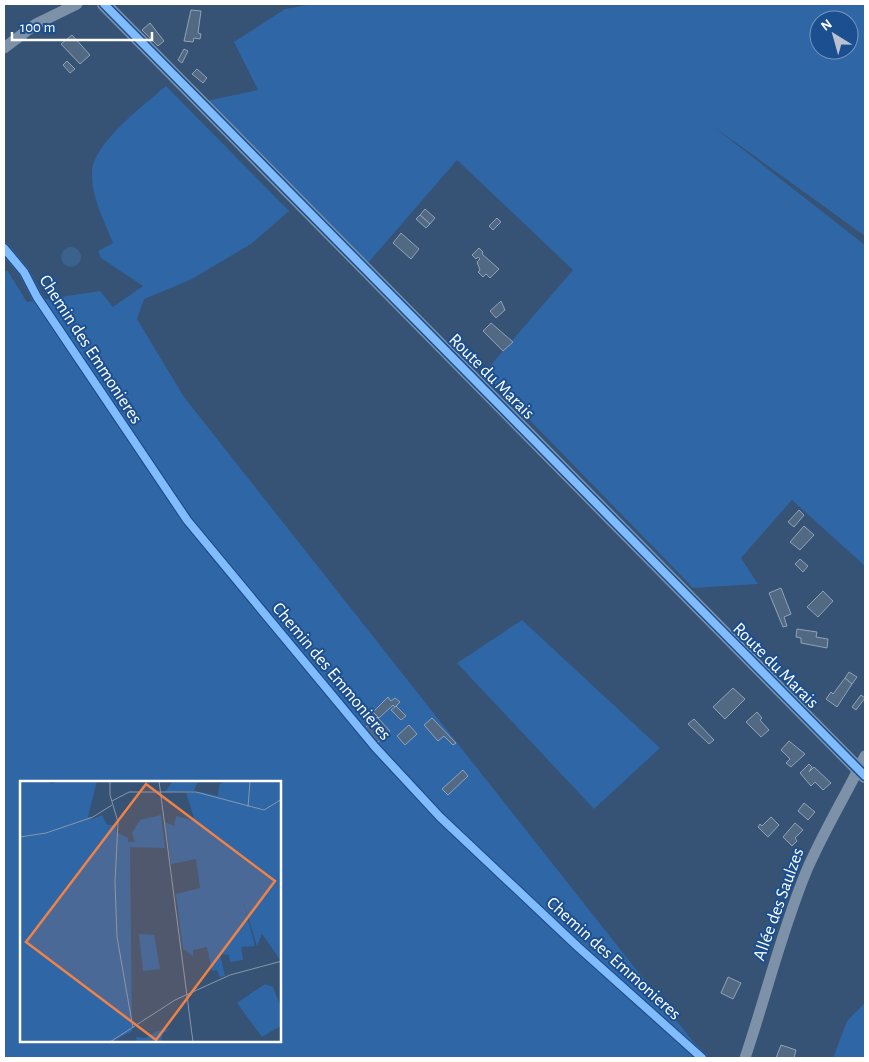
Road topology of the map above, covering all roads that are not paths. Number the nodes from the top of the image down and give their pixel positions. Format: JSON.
{"nodes":[{"id":1,"x":77,"y":4,"type":"edge"},
{"id":2,"x":104,"y":4,"type":"edge"},
{"id":3,"x":4,"y":48,"type":"edge"},
{"id":4,"x":4,"y":248,"type":"edge"},
{"id":5,"x":865,"y":756,"type":"edge"},
{"id":6,"x":862,"y":773,"type":"edge"},
{"id":7,"x":746,"y":1057,"type":"edge"},
{"id":8,"x":702,"y":1058,"type":"edge"}],
"edges":[{"from":1,"to":3,"type":"street"},
{"from":2,"to":6,"type":"street","name":"Route du Marais"},
{"from":4,"to":8,"type":"street","name":"Chemin des Emmonieres"},
{"from":5,"to":6,"type":"street","name":"Allée des Saulzes"},
{"from":6,"to":7,"type":"street","name":"Allée des Saulzes"}]}
